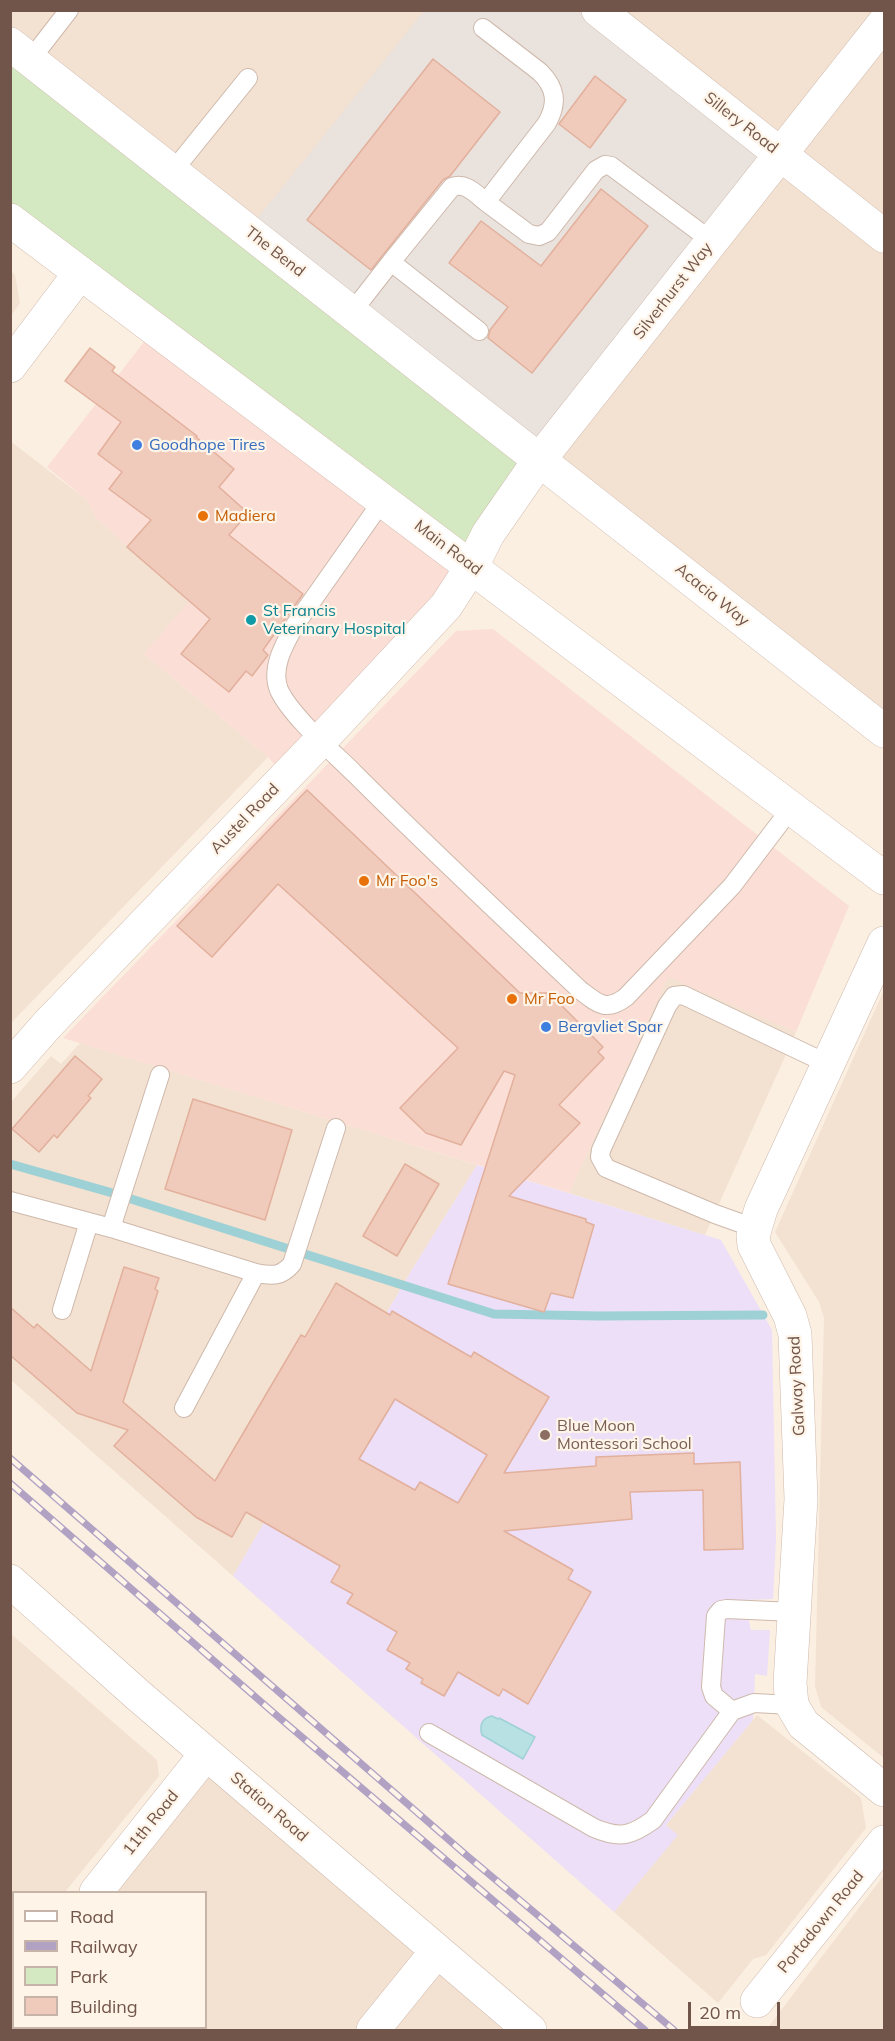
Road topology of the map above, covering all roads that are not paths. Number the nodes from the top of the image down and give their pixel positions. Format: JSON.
{"nodes":[{"id":1,"x":69,"y":10,"type":"edge"},
{"id":2,"x":598,"y":10,"type":"edge"},
{"id":3,"x":885,"y":23,"type":"edge"},
{"id":4,"x":483,"y":28,"type":"dead end"},
{"id":5,"x":21,"y":51,"type":"edge"},
{"id":6,"x":248,"y":78,"type":"dead end"},
{"id":7,"x":780,"y":154,"type":"junction"},
{"id":8,"x":182,"y":160,"type":"junction"},
{"id":9,"x":486,"y":202,"type":"junction"},
{"id":10,"x":10,"y":220,"type":"edge"},
{"id":11,"x":885,"y":236,"type":"edge"},
{"id":12,"x":713,"y":242,"type":"junction"},
{"id":13,"x":391,"y":262,"type":"junction"},
{"id":14,"x":80,"y":273,"type":"junction"},
{"id":15,"x":352,"y":312,"type":"junction"},
{"id":16,"x":479,"y":331,"type":"dead end"},
{"id":17,"x":10,"y":366,"type":"edge"},
{"id":18,"x":540,"y":459,"type":"junction"},
{"id":19,"x":382,"y":500,"type":"junction"},
{"id":20,"x":472,"y":566,"type":"junction"},
{"id":21,"x":885,"y":731,"type":"edge"},
{"id":22,"x":321,"y":741,"type":"junction"},
{"id":23,"x":792,"y":807,"type":"junction"},
{"id":24,"x":885,"y":878,"type":"edge"},
{"id":25,"x":885,"y":943,"type":"edge"},
{"id":26,"x":828,"y":1064,"type":"junction"},
{"id":27,"x":10,"y":1067,"type":"edge"},
{"id":28,"x":160,"y":1075,"type":"dead end"},
{"id":29,"x":336,"y":1128,"type":"dead end"},
{"id":30,"x":10,"y":1201,"type":"edge"},
{"id":31,"x":89,"y":1222,"type":"junction"},
{"id":32,"x":111,"y":1228,"type":"junction"},
{"id":33,"x":754,"y":1228,"type":"junction"},
{"id":34,"x":256,"y":1273,"type":"junction"},
{"id":35,"x":62,"y":1310,"type":"dead end"},
{"id":36,"x":184,"y":1408,"type":"dead end"},
{"id":37,"x":10,"y":1581,"type":"edge"},
{"id":38,"x":794,"y":1612,"type":"junction"},
{"id":39,"x":792,"y":1705,"type":"junction"},
{"id":40,"x":732,"y":1711,"type":"junction"},
{"id":41,"x":429,"y":1734,"type":"dead end"},
{"id":42,"x":206,"y":1754,"type":"junction"},
{"id":43,"x":885,"y":1790,"type":"edge"},
{"id":44,"x":885,"y":1842,"type":"edge"},
{"id":45,"x":98,"y":1891,"type":"edge"},
{"id":46,"x":437,"y":1951,"type":"junction"},
{"id":47,"x":757,"y":2001,"type":"dead end"},
{"id":48,"x":372,"y":2031,"type":"edge"},
{"id":49,"x":530,"y":2031,"type":"edge"}],
"edges":[{"from":1,"to":5,"type":"lane"},
{"from":2,"to":7,"type":"street","name":"Sillery Road"},
{"from":3,"to":7,"type":"street","name":"Silverhurst Way"},
{"from":4,"to":9,"type":"lane"},
{"from":5,"to":8,"type":"street","name":"The Bend"},
{"from":6,"to":8,"type":"lane"},
{"from":7,"to":11,"type":"street","name":"Sillery Road"},
{"from":7,"to":12,"type":"street","name":"Silverhurst Way"},
{"from":8,"to":15,"type":"street","name":"The Bend"},
{"from":9,"to":12,"type":"lane"},
{"from":9,"to":13,"type":"lane"},
{"from":10,"to":14,"type":"street","name":"Main Road"},
{"from":12,"to":18,"type":"street","name":"Silverhurst Way"},
{"from":13,"to":15,"type":"lane"},
{"from":13,"to":16,"type":"lane"},
{"from":14,"to":17,"type":"street"},
{"from":14,"to":19,"type":"street","name":"Main Road"},
{"from":15,"to":18,"type":"street","name":"The Bend"},
{"from":18,"to":20,"type":"street","name":"Silverhurst Way"},
{"from":18,"to":21,"type":"street","name":"Acacia Way"},
{"from":19,"to":20,"type":"street","name":"Main Road"},
{"from":19,"to":22,"type":"lane"},
{"from":20,"to":22,"type":"street","name":"Austel Road"},
{"from":20,"to":23,"type":"street","name":"Main Road"},
{"from":22,"to":23,"type":"lane"},
{"from":22,"to":27,"type":"street","name":"Austel Road"},
{"from":23,"to":24,"type":"street","name":"Main Road"},
{"from":25,"to":26,"type":"street"},
{"from":26,"to":33,"type":"street"},
{"from":26,"to":33,"type":"lane"},
{"from":28,"to":32,"type":"lane"},
{"from":29,"to":34,"type":"lane"},
{"from":30,"to":31,"type":"lane"},
{"from":31,"to":32,"type":"lane"},
{"from":31,"to":35,"type":"lane"},
{"from":32,"to":34,"type":"lane"},
{"from":33,"to":38,"type":"street","name":"Galway Road"},
{"from":34,"to":36,"type":"lane"},
{"from":37,"to":42,"type":"street","name":"Station Road"},
{"from":38,"to":39,"type":"street","name":"Galway Road"},
{"from":38,"to":40,"type":"lane"},
{"from":39,"to":40,"type":"lane"},
{"from":39,"to":43,"type":"street"},
{"from":40,"to":41,"type":"lane"},
{"from":42,"to":45,"type":"street","name":"11th Road"},
{"from":42,"to":46,"type":"street","name":"Station Road"},
{"from":44,"to":47,"type":"street","name":"Portadown Road"},
{"from":46,"to":48,"type":"street"},
{"from":46,"to":49,"type":"street","name":"Station Road"}]}
